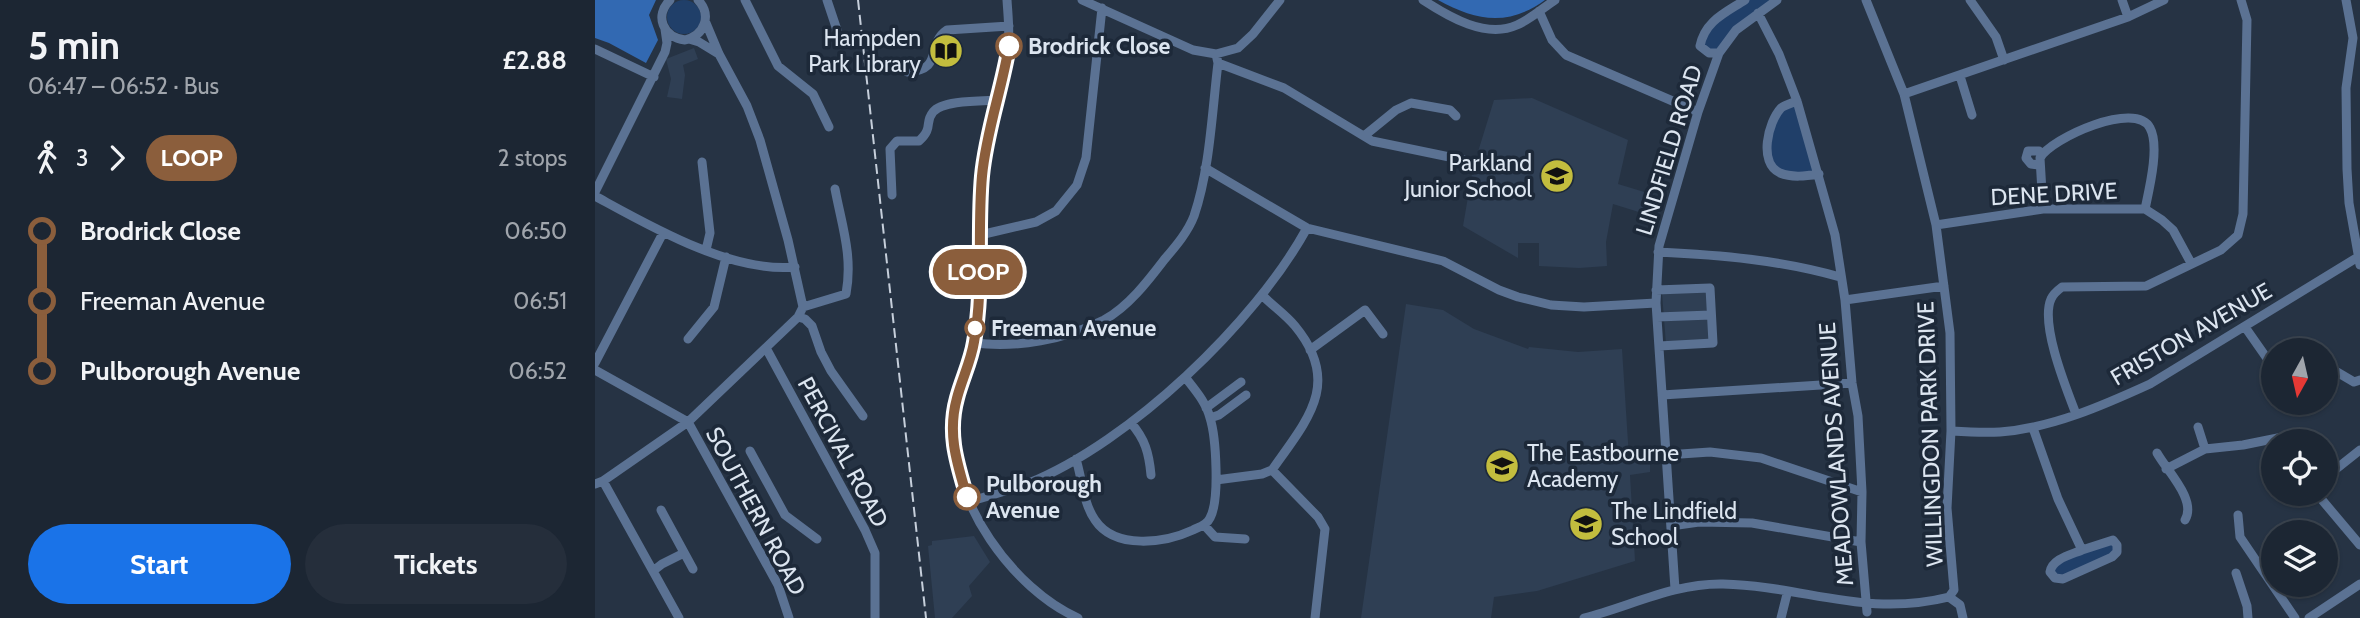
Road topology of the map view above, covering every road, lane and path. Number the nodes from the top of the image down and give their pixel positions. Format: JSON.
{"nodes":[{"id":1,"x":698,"y":0,"type":"edge"},
{"id":2,"x":745,"y":0,"type":"edge"},
{"id":3,"x":827,"y":0,"type":"edge"},
{"id":4,"x":1007,"y":0,"type":"edge"},
{"id":5,"x":1082,"y":0,"type":"edge"},
{"id":6,"x":1280,"y":0,"type":"edge"},
{"id":7,"x":1423,"y":0,"type":"edge"},
{"id":8,"x":1555,"y":0,"type":"edge"},
{"id":9,"x":1745,"y":0,"type":"edge"},
{"id":10,"x":1777,"y":0,"type":"edge"},
{"id":11,"x":1866,"y":0,"type":"edge"},
{"id":12,"x":1970,"y":0,"type":"edge"},
{"id":13,"x":2122,"y":0,"type":"edge"},
{"id":14,"x":2164,"y":0,"type":"edge"},
{"id":15,"x":2241,"y":0,"type":"edge"},
{"id":16,"x":2346,"y":0,"type":"edge"},
{"id":17,"x":666,"y":2,"type":"edge"},
{"id":18,"x":711,"y":2,"type":"dead end"},
{"id":19,"x":1099,"y":4,"type":"edge"},
{"id":20,"x":1539,"y":11,"type":"junction"},
{"id":21,"x":1758,"y":13,"type":"junction"},
{"id":22,"x":2128,"y":17,"type":"junction"},
{"id":23,"x":706,"y":18,"type":"junction"},
{"id":24,"x":1009,"y":26,"type":"junction"},
{"id":25,"x":665,"y":29,"type":"junction"},
{"id":26,"x":838,"y":30,"type":"dead end"},
{"id":27,"x":685,"y":39,"type":"junction"},
{"id":28,"x":2357,"y":39,"type":"edge"},
{"id":29,"x":595,"y":49,"type":"edge"},
{"id":30,"x":665,"y":52,"type":"junction"},
{"id":31,"x":1719,"y":53,"type":"junction"},
{"id":32,"x":719,"y":54,"type":"junction"},
{"id":33,"x":1217,"y":59,"type":"junction"},
{"id":34,"x":2004,"y":60,"type":"junction"},
{"id":35,"x":907,"y":72,"type":"dead end"},
{"id":36,"x":1960,"y":76,"type":"junction"},
{"id":37,"x":654,"y":77,"type":"junction"},
{"id":38,"x":1904,"y":94,"type":"junction"},
{"id":39,"x":998,"y":100,"type":"junction"},
{"id":40,"x":1797,"y":101,"type":"junction"},
{"id":41,"x":1698,"y":112,"type":"junction"},
{"id":42,"x":1972,"y":115,"type":"dead end"},
{"id":43,"x":1456,"y":116,"type":"dead end"},
{"id":44,"x":829,"y":127,"type":"dead end"},
{"id":45,"x":1364,"y":136,"type":"junction"},
{"id":46,"x":1464,"y":160,"type":"dead end"},
{"id":47,"x":702,"y":162,"type":"dead end"},
{"id":48,"x":1205,"y":168,"type":"junction"},
{"id":49,"x":1819,"y":174,"type":"junction"},
{"id":50,"x":835,"y":189,"type":"dead end"},
{"id":51,"x":595,"y":194,"type":"edge"},
{"id":52,"x":892,"y":195,"type":"dead end"},
{"id":53,"x":2043,"y":209,"type":"junction"},
{"id":54,"x":2145,"y":209,"type":"junction"},
{"id":55,"x":1936,"y":225,"type":"junction"},
{"id":56,"x":1307,"y":228,"type":"junction"},
{"id":57,"x":663,"y":233,"type":"junction"},
{"id":58,"x":980,"y":235,"type":"junction"},
{"id":59,"x":706,"y":250,"type":"junction"},
{"id":60,"x":1658,"y":252,"type":"junction"},
{"id":61,"x":726,"y":257,"type":"junction"},
{"id":62,"x":2359,"y":261,"type":"edge"},
{"id":63,"x":2191,"y":263,"type":"junction"},
{"id":64,"x":795,"y":267,"type":"junction"},
{"id":65,"x":1840,"y":277,"type":"junction"},
{"id":66,"x":1944,"y":286,"type":"junction"},
{"id":67,"x":1656,"y":290,"type":"junction"},
{"id":68,"x":1263,"y":296,"type":"junction"},
{"id":69,"x":1845,"y":300,"type":"junction"},
{"id":70,"x":1656,"y":303,"type":"junction"},
{"id":71,"x":803,"y":307,"type":"junction"},
{"id":72,"x":1711,"y":314,"type":"junction"},
{"id":73,"x":798,"y":317,"type":"junction"},
{"id":74,"x":1657,"y":317,"type":"junction"},
{"id":75,"x":2245,"y":327,"type":"junction"},
{"id":76,"x":1383,"y":334,"type":"dead end"},
{"id":77,"x":688,"y":339,"type":"dead end"},
{"id":78,"x":974,"y":343,"type":"junction"},
{"id":79,"x":1659,"y":346,"type":"junction"},
{"id":80,"x":766,"y":348,"type":"junction"},
{"id":81,"x":1310,"y":350,"type":"junction"},
{"id":82,"x":2261,"y":350,"type":"edge"},
{"id":83,"x":595,"y":363,"type":"edge"},
{"id":84,"x":595,"y":370,"type":"edge"},
{"id":85,"x":2338,"y":373,"type":"edge"},
{"id":86,"x":1185,"y":377,"type":"junction"},
{"id":87,"x":2360,"y":380,"type":"edge"},
{"id":88,"x":1241,"y":382,"type":"dead end"},
{"id":89,"x":1852,"y":383,"type":"junction"},
{"id":90,"x":1662,"y":395,"type":"junction"},
{"id":91,"x":1246,"y":396,"type":"dead end"},
{"id":92,"x":1206,"y":408,"type":"junction"},
{"id":93,"x":2076,"y":414,"type":"junction"},
{"id":94,"x":863,"y":416,"type":"dead end"},
{"id":95,"x":1210,"y":418,"type":"junction"},
{"id":96,"x":688,"y":422,"type":"junction"},
{"id":97,"x":1131,"y":423,"type":"junction"},
{"id":98,"x":2198,"y":426,"type":"dead end"},
{"id":99,"x":2033,"y":428,"type":"junction"},
{"id":100,"x":1951,"y":432,"type":"junction"},
{"id":101,"x":2261,"y":441,"type":"edge"},
{"id":102,"x":2205,"y":449,"type":"junction"},
{"id":103,"x":2360,"y":450,"type":"edge"},
{"id":104,"x":750,"y":452,"type":"dead end"},
{"id":105,"x":2157,"y":453,"type":"dead end"},
{"id":106,"x":1666,"y":455,"type":"junction"},
{"id":107,"x":1076,"y":459,"type":"junction"},
{"id":108,"x":2338,"y":467,"type":"edge"},
{"id":109,"x":2166,"y":469,"type":"junction"},
{"id":110,"x":1272,"y":470,"type":"junction"},
{"id":111,"x":1151,"y":475,"type":"dead end"},
{"id":112,"x":1216,"y":480,"type":"junction"},
{"id":113,"x":599,"y":482,"type":"edge"},
{"id":114,"x":1862,"y":492,"type":"junction"},
{"id":115,"x":968,"y":502,"type":"junction"},
{"id":116,"x":2327,"y":506,"type":"edge"},
{"id":117,"x":661,"y":510,"type":"dead end"},
{"id":118,"x":2238,"y":515,"type":"dead end"},
{"id":119,"x":2191,"y":516,"type":"dead end"},
{"id":120,"x":1203,"y":525,"type":"junction"},
{"id":121,"x":1671,"y":526,"type":"junction"},
{"id":122,"x":817,"y":539,"type":"dead end"},
{"id":123,"x":1245,"y":539,"type":"dead end"},
{"id":124,"x":1861,"y":542,"type":"junction"},
{"id":125,"x":2360,"y":545,"type":"edge"},
{"id":126,"x":2082,"y":550,"type":"junction"},
{"id":127,"x":684,"y":553,"type":"junction"},
{"id":128,"x":693,"y":569,"type":"dead end"},
{"id":129,"x":653,"y":571,"type":"junction"},
{"id":130,"x":2236,"y":573,"type":"dead end"},
{"id":131,"x":2360,"y":584,"type":"edge"},
{"id":132,"x":1675,"y":589,"type":"junction"},
{"id":133,"x":1787,"y":594,"type":"junction"},
{"id":134,"x":1949,"y":597,"type":"junction"},
{"id":135,"x":1867,"y":612,"type":"junction"},
{"id":136,"x":1059,"y":614,"type":"edge"},
{"id":137,"x":679,"y":618,"type":"edge"},
{"id":138,"x":789,"y":618,"type":"edge"},
{"id":139,"x":875,"y":618,"type":"edge"},
{"id":140,"x":1078,"y":618,"type":"edge"},
{"id":141,"x":1315,"y":618,"type":"edge"},
{"id":142,"x":1584,"y":618,"type":"edge"},
{"id":143,"x":1781,"y":618,"type":"edge"},
{"id":144,"x":1963,"y":618,"type":"edge"},
{"id":145,"x":2248,"y":618,"type":"edge"},
{"id":146,"x":2295,"y":618,"type":"edge"},
{"id":147,"x":2309,"y":618,"type":"edge"}],
"edges":[{"from":1,"to":23,"type":"street"},
{"from":2,"to":44,"type":"street"},
{"from":3,"to":26,"type":"street"},
{"from":4,"to":24,"type":"street"},
{"from":5,"to":19,"type":"street"},
{"from":6,"to":33,"type":"street"},
{"from":7,"to":20,"type":"street"},
{"from":8,"to":20,"type":"street"},
{"from":9,"to":31,"type":"street"},
{"from":10,"to":21,"type":"street","name":"LINDFIELD ROAD"},
{"from":11,"to":38,"type":"street","name":"WILLINGDON PARK DRIVE"},
{"from":12,"to":34,"type":"street"},
{"from":13,"to":22,"type":"street"},
{"from":14,"to":22,"type":"street"},
{"from":15,"to":63,"type":"street"},
{"from":16,"to":28,"type":"street"},
{"from":17,"to":25,"type":"street"},
{"from":18,"to":23,"type":"street"},
{"from":19,"to":33,"type":"street"},
{"from":19,"to":58,"type":"street"},
{"from":20,"to":41,"type":"street"},
{"from":21,"to":31,"type":"street","name":"LINDFIELD ROAD"},
{"from":21,"to":40,"type":"street","name":"MEADOWLANDS AVENUE"},
{"from":22,"to":34,"type":"street"},
{"from":23,"to":27,"type":"street"},
{"from":23,"to":32,"type":"street"},
{"from":24,"to":35,"type":"street"},
{"from":24,"to":39,"type":"street"},
{"from":25,"to":27,"type":"street"},
{"from":25,"to":30,"type":"street"},
{"from":27,"to":30,"type":"street"},
{"from":27,"to":32,"type":"street"},
{"from":28,"to":62,"type":"street"},
{"from":29,"to":37,"type":"street"},
{"from":30,"to":37,"type":"street"},
{"from":31,"to":41,"type":"street","name":"LINDFIELD ROAD"},
{"from":32,"to":64,"type":"street"},
{"from":33,"to":45,"type":"street"},
{"from":33,"to":48,"type":"street"},
{"from":34,"to":36,"type":"street"},
{"from":36,"to":38,"type":"street"},
{"from":36,"to":42,"type":"street"},
{"from":37,"to":51,"type":"street"},
{"from":38,"to":55,"type":"street","name":"WILLINGDON PARK DRIVE"},
{"from":39,"to":52,"type":"street"},
{"from":39,"to":58,"type":"street"},
{"from":40,"to":49,"type":"street","name":"MEADOWLANDS AVENUE"},
{"from":40,"to":49,"type":"street"},
{"from":41,"to":60,"type":"street","name":"LINDFIELD ROAD"},
{"from":43,"to":45,"type":"street"},
{"from":45,"to":46,"type":"street"},
{"from":47,"to":59,"type":"street"},
{"from":48,"to":56,"type":"street"},
{"from":48,"to":78,"type":"street"},
{"from":49,"to":65,"type":"street","name":"MEADOWLANDS AVENUE"},
{"from":50,"to":71,"type":"street"},
{"from":51,"to":57,"type":"street"},
{"from":53,"to":54,"type":"street","name":"DENE DRIVE"},
{"from":53,"to":54,"type":"street"},
{"from":53,"to":55,"type":"street","name":"DENE DRIVE"},
{"from":54,"to":63,"type":"street","name":"DENE DRIVE"},
{"from":55,"to":66,"type":"street","name":"WILLINGDON PARK DRIVE"},
{"from":56,"to":68,"type":"street"},
{"from":56,"to":70,"type":"street"},
{"from":57,"to":59,"type":"street"},
{"from":57,"to":83,"type":"street"},
{"from":58,"to":78,"type":"street"},
{"from":59,"to":61,"type":"street"},
{"from":60,"to":65,"type":"street"},
{"from":60,"to":67,"type":"street","name":"LINDFIELD ROAD"},
{"from":61,"to":64,"type":"street"},
{"from":61,"to":77,"type":"street"},
{"from":62,"to":75,"type":"street","name":"FRISTON AVENUE"},
{"from":63,"to":93,"type":"street"},
{"from":64,"to":71,"type":"street"},
{"from":65,"to":69,"type":"street","name":"MEADOWLANDS AVENUE"},
{"from":66,"to":69,"type":"street"},
{"from":66,"to":100,"type":"street","name":"WILLINGDON PARK DRIVE"},
{"from":67,"to":70,"type":"street","name":"LINDFIELD ROAD"},
{"from":67,"to":72,"type":"street"},
{"from":68,"to":81,"type":"street"},
{"from":68,"to":86,"type":"street"},
{"from":69,"to":89,"type":"street","name":"MEADOWLANDS AVENUE"},
{"from":70,"to":74,"type":"street","name":"LINDFIELD ROAD"},
{"from":71,"to":73,"type":"street"},
{"from":72,"to":74,"type":"street"},
{"from":72,"to":79,"type":"street"},
{"from":73,"to":80,"type":"street"},
{"from":73,"to":94,"type":"street"},
{"from":74,"to":79,"type":"street","name":"LINDFIELD ROAD"},
{"from":75,"to":82,"type":"street"},
{"from":75,"to":93,"type":"street","name":"FRISTON AVENUE"},
{"from":76,"to":81,"type":"street"},
{"from":78,"to":115,"type":"street"},
{"from":79,"to":90,"type":"street","name":"LINDFIELD ROAD"},
{"from":80,"to":96,"type":"street"},
{"from":80,"to":139,"type":"street","name":"PERCIVAL ROAD"},
{"from":81,"to":110,"type":"street"},
{"from":84,"to":96,"type":"street"},
{"from":85,"to":87,"type":"street"},
{"from":86,"to":92,"type":"street"},
{"from":86,"to":97,"type":"street"},
{"from":88,"to":92,"type":"street"},
{"from":89,"to":90,"type":"street"},
{"from":89,"to":114,"type":"street","name":"MEADOWLANDS AVENUE"},
{"from":90,"to":106,"type":"street","name":"LINDFIELD ROAD"},
{"from":91,"to":95,"type":"street"},
{"from":92,"to":95,"type":"street"},
{"from":93,"to":99,"type":"street","name":"FRISTON AVENUE"},
{"from":95,"to":112,"type":"street"},
{"from":96,"to":113,"type":"street"},
{"from":96,"to":138,"type":"street","name":"SOUTHERN ROAD"},
{"from":97,"to":107,"type":"street"},
{"from":97,"to":111,"type":"street"},
{"from":98,"to":102,"type":"street"},
{"from":99,"to":100,"type":"street","name":"FRISTON AVENUE"},
{"from":99,"to":126,"type":"street"},
{"from":100,"to":134,"type":"street","name":"WILLINGDON PARK DRIVE"},
{"from":101,"to":102,"type":"street"},
{"from":102,"to":109,"type":"street"},
{"from":103,"to":108,"type":"street"},
{"from":104,"to":122,"type":"street"},
{"from":105,"to":109,"type":"street"},
{"from":106,"to":114,"type":"street"},
{"from":106,"to":121,"type":"street","name":"LINDFIELD ROAD"},
{"from":107,"to":115,"type":"street"},
{"from":107,"to":120,"type":"street"},
{"from":109,"to":119,"type":"street"},
{"from":110,"to":112,"type":"street"},
{"from":110,"to":141,"type":"street"},
{"from":112,"to":120,"type":"street"},
{"from":113,"to":129,"type":"street"},
{"from":114,"to":124,"type":"street","name":"MEADOWLANDS AVENUE"},
{"from":115,"to":136,"type":"street"},
{"from":116,"to":125,"type":"street"},
{"from":117,"to":127,"type":"street"},
{"from":118,"to":146,"type":"street"},
{"from":120,"to":123,"type":"street"},
{"from":121,"to":124,"type":"street"},
{"from":121,"to":132,"type":"street","name":"LINDFIELD ROAD"},
{"from":124,"to":135,"type":"street","name":"MEADOWLANDS AVENUE"},
{"from":126,"to":126,"type":"street"},
{"from":127,"to":128,"type":"street"},
{"from":127,"to":129,"type":"street"},
{"from":129,"to":137,"type":"street"},
{"from":130,"to":145,"type":"street"},
{"from":131,"to":147,"type":"street"},
{"from":132,"to":133,"type":"street"},
{"from":132,"to":142,"type":"street"},
{"from":133,"to":135,"type":"street"},
{"from":133,"to":143,"type":"street"},
{"from":134,"to":135,"type":"street"},
{"from":134,"to":144,"type":"street","name":"WILLINGDON PARK DRIVE"},
{"from":136,"to":140,"type":"street"}]}
